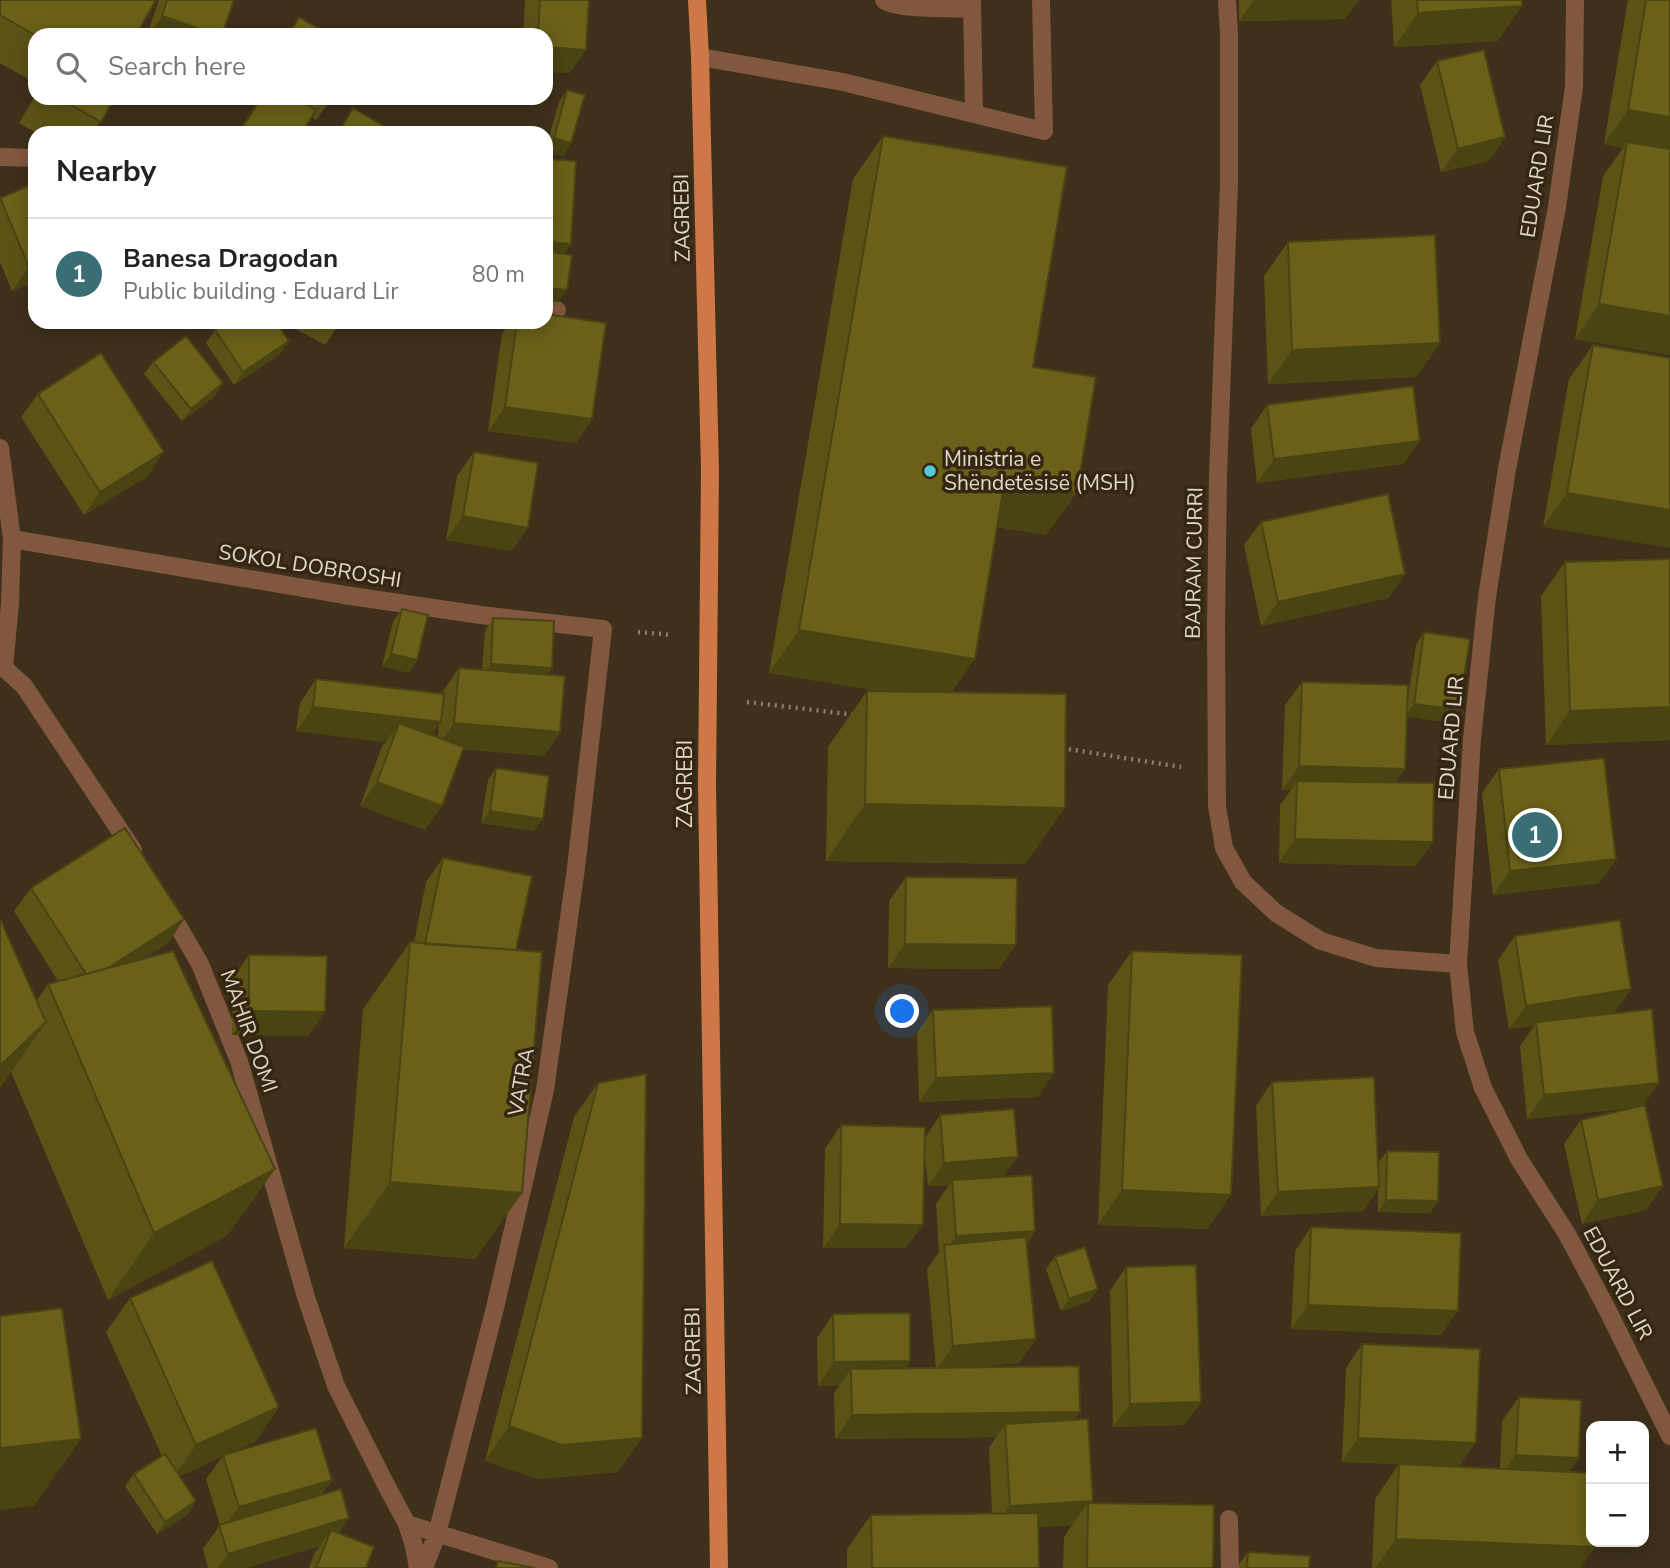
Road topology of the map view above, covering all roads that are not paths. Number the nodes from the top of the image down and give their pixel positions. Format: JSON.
{"nodes":[{"id":1,"x":697,"y":0,"type":"edge"},
{"id":2,"x":884,"y":0,"type":"edge"},
{"id":3,"x":1041,"y":0,"type":"edge"},
{"id":4,"x":1227,"y":0,"type":"edge"},
{"id":5,"x":1575,"y":0,"type":"edge"},
{"id":6,"x":972,"y":4,"type":"edge"},
{"id":7,"x":701,"y":57,"type":"junction"},
{"id":8,"x":974,"y":114,"type":"junction"},
{"id":9,"x":0,"y":157,"type":"edge"},
{"id":10,"x":28,"y":158,"type":"edge"},
{"id":11,"x":0,"y":448,"type":"edge"},
{"id":12,"x":12,"y":539,"type":"junction"},
{"id":13,"x":603,"y":629,"type":"joint"},
{"id":14,"x":2,"y":668,"type":"edge"},
{"id":15,"x":139,"y":859,"type":"edge"},
{"id":16,"x":160,"y":894,"type":"edge"},
{"id":17,"x":1458,"y":964,"type":"junction"},
{"id":18,"x":1670,"y":1436,"type":"edge"},
{"id":19,"x":1229,"y":1519,"type":"dead end"},
{"id":20,"x":407,"y":1524,"type":"junction"},
{"id":21,"x":437,"y":1534,"type":"junction"},
{"id":22,"x":418,"y":1568,"type":"edge"},
{"id":23,"x":424,"y":1568,"type":"edge"},
{"id":24,"x":549,"y":1568,"type":"edge"},
{"id":25,"x":719,"y":1568,"type":"edge"},
{"id":26,"x":1230,"y":1568,"type":"edge"}],
"edges":[{"from":1,"to":7,"type":"main road","name":"ZAGREBI"},
{"from":2,"to":6,"type":"street"},
{"from":3,"to":8,"type":"street"},
{"from":4,"to":17,"type":"street","name":"BAJRAM CURRI"},
{"from":5,"to":17,"type":"street","name":"EDUARD LIR"},
{"from":6,"to":8,"type":"street"},
{"from":7,"to":8,"type":"street"},
{"from":7,"to":25,"type":"main road","name":"ZAGREBI"},
{"from":9,"to":10,"type":"street"},
{"from":11,"to":12,"type":"street"},
{"from":12,"to":13,"type":"street","name":"SOKOL DOBROSHI"},
{"from":12,"to":14,"type":"street"},
{"from":13,"to":21,"type":"street","name":"VATRA"},
{"from":14,"to":15,"type":"street"},
{"from":16,"to":20,"type":"street","name":"MAHIR DOMI"},
{"from":17,"to":18,"type":"street","name":"EDUARD LIR"},
{"from":19,"to":26,"type":"street"},
{"from":20,"to":21,"type":"street"},
{"from":20,"to":22,"type":"street","name":"MAHIR DOMI"},
{"from":21,"to":23,"type":"street","name":"VATRA"},
{"from":21,"to":24,"type":"street"}]}
